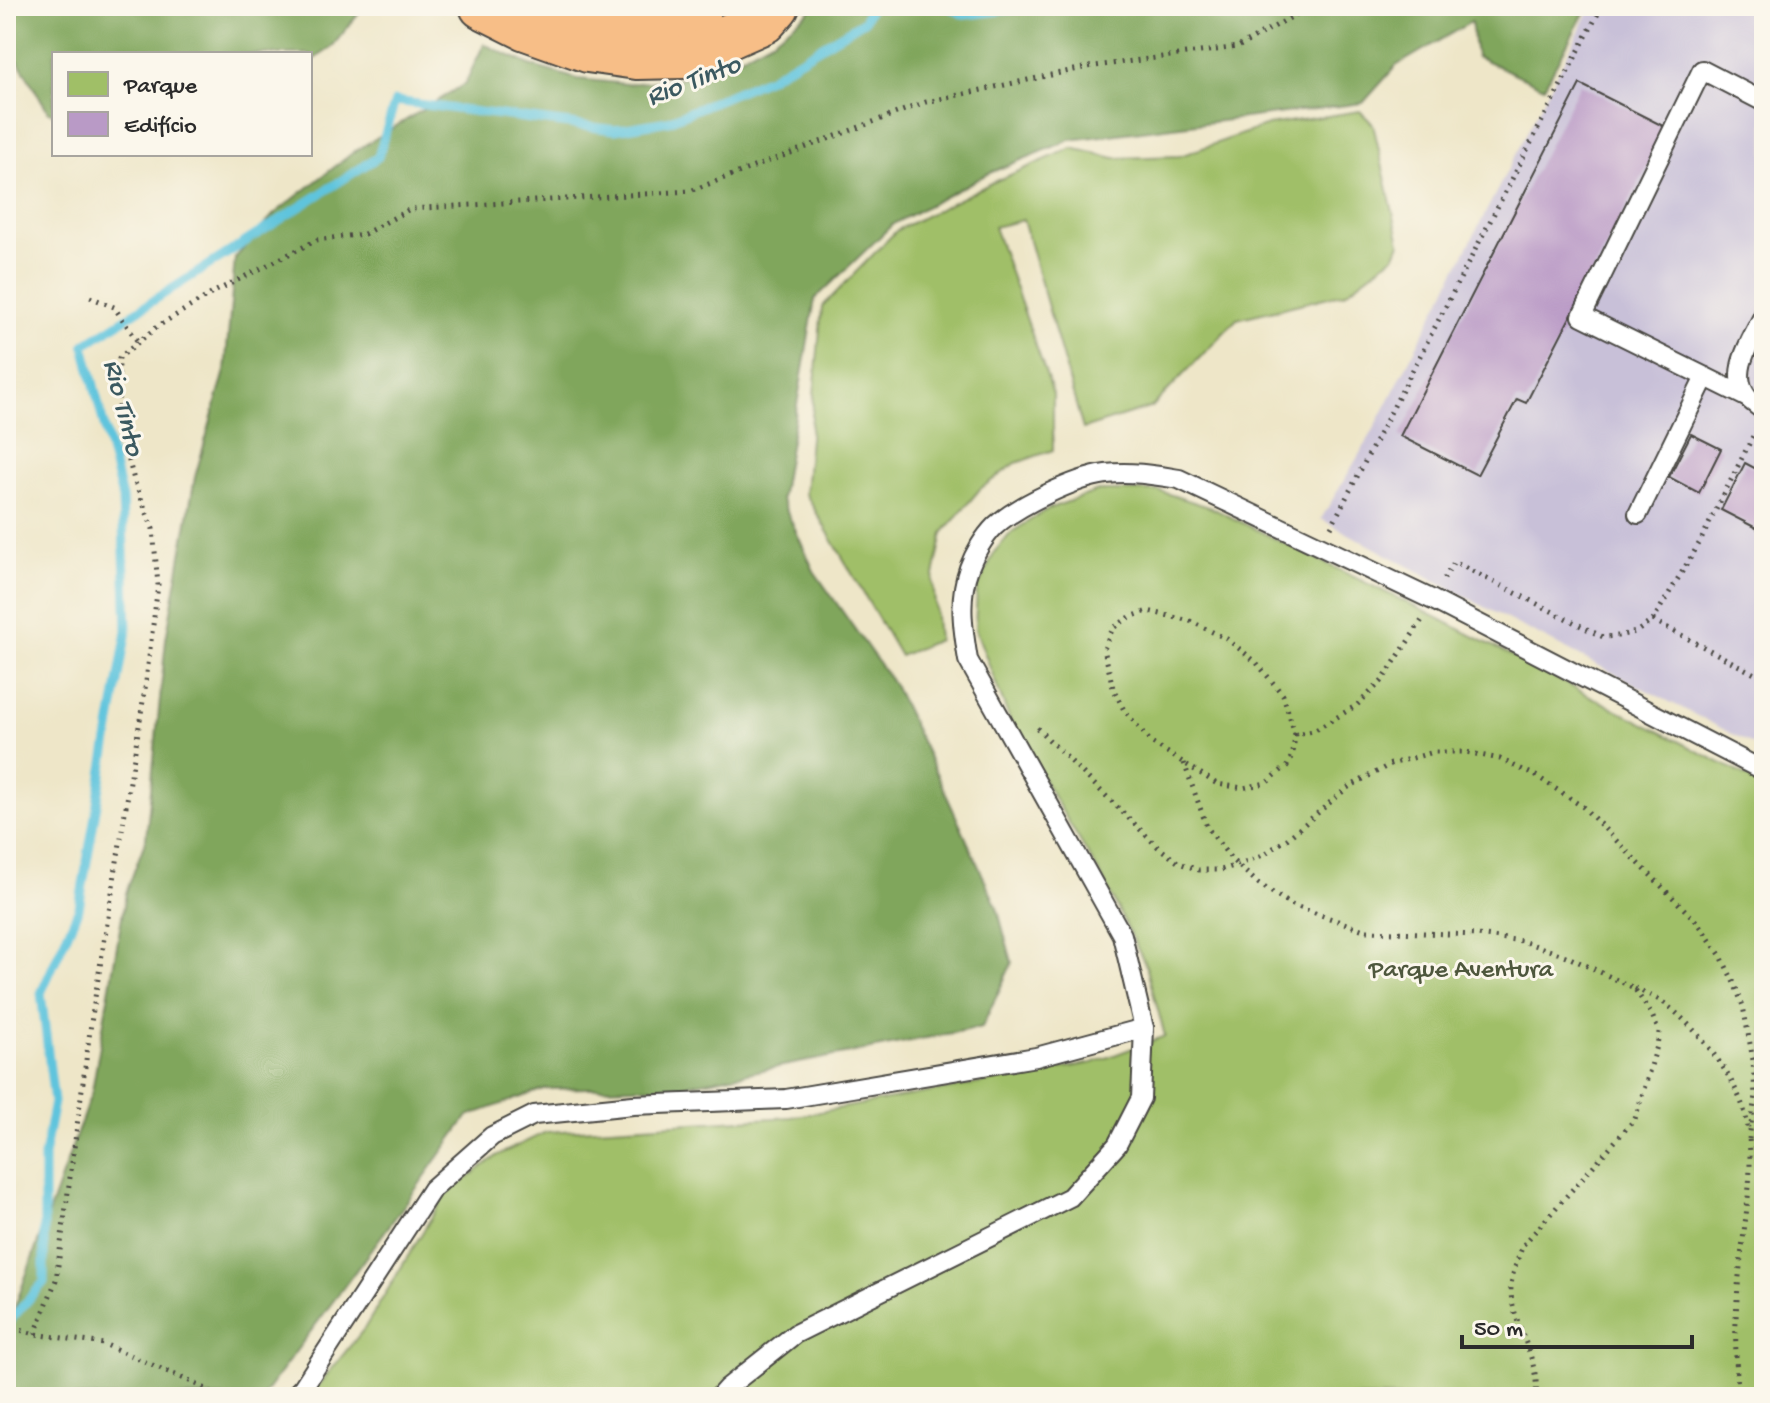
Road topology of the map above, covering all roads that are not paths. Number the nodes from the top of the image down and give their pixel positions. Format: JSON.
{"nodes":[{"id":1,"x":482,"y":6,"type":"edge"},
{"id":2,"x":570,"y":6,"type":"edge"},
{"id":3,"x":700,"y":6,"type":"edge"},
{"id":4,"x":777,"y":6,"type":"edge"},
{"id":5,"x":1764,"y":102,"type":"edge"},
{"id":6,"x":1764,"y":314,"type":"edge"},
{"id":7,"x":1705,"y":377,"type":"junction"},
{"id":8,"x":1746,"y":397,"type":"junction"},
{"id":9,"x":1760,"y":420,"type":"edge"},
{"id":10,"x":1638,"y":514,"type":"dead end"},
{"id":11,"x":1764,"y":771,"type":"edge"},
{"id":12,"x":1144,"y":1028,"type":"junction"},
{"id":13,"x":293,"y":1397,"type":"edge"},
{"id":14,"x":719,"y":1397,"type":"edge"}],
"edges":[{"from":1,"to":4,"type":"highway"},
{"from":2,"to":3,"type":"highway"},
{"from":5,"to":7,"type":"lane"},
{"from":6,"to":8,"type":"lane"},
{"from":7,"to":8,"type":"lane"},
{"from":7,"to":10,"type":"lane"},
{"from":8,"to":9,"type":"lane"},
{"from":11,"to":12,"type":"lane"},
{"from":12,"to":13,"type":"lane"},
{"from":12,"to":14,"type":"lane"}]}
